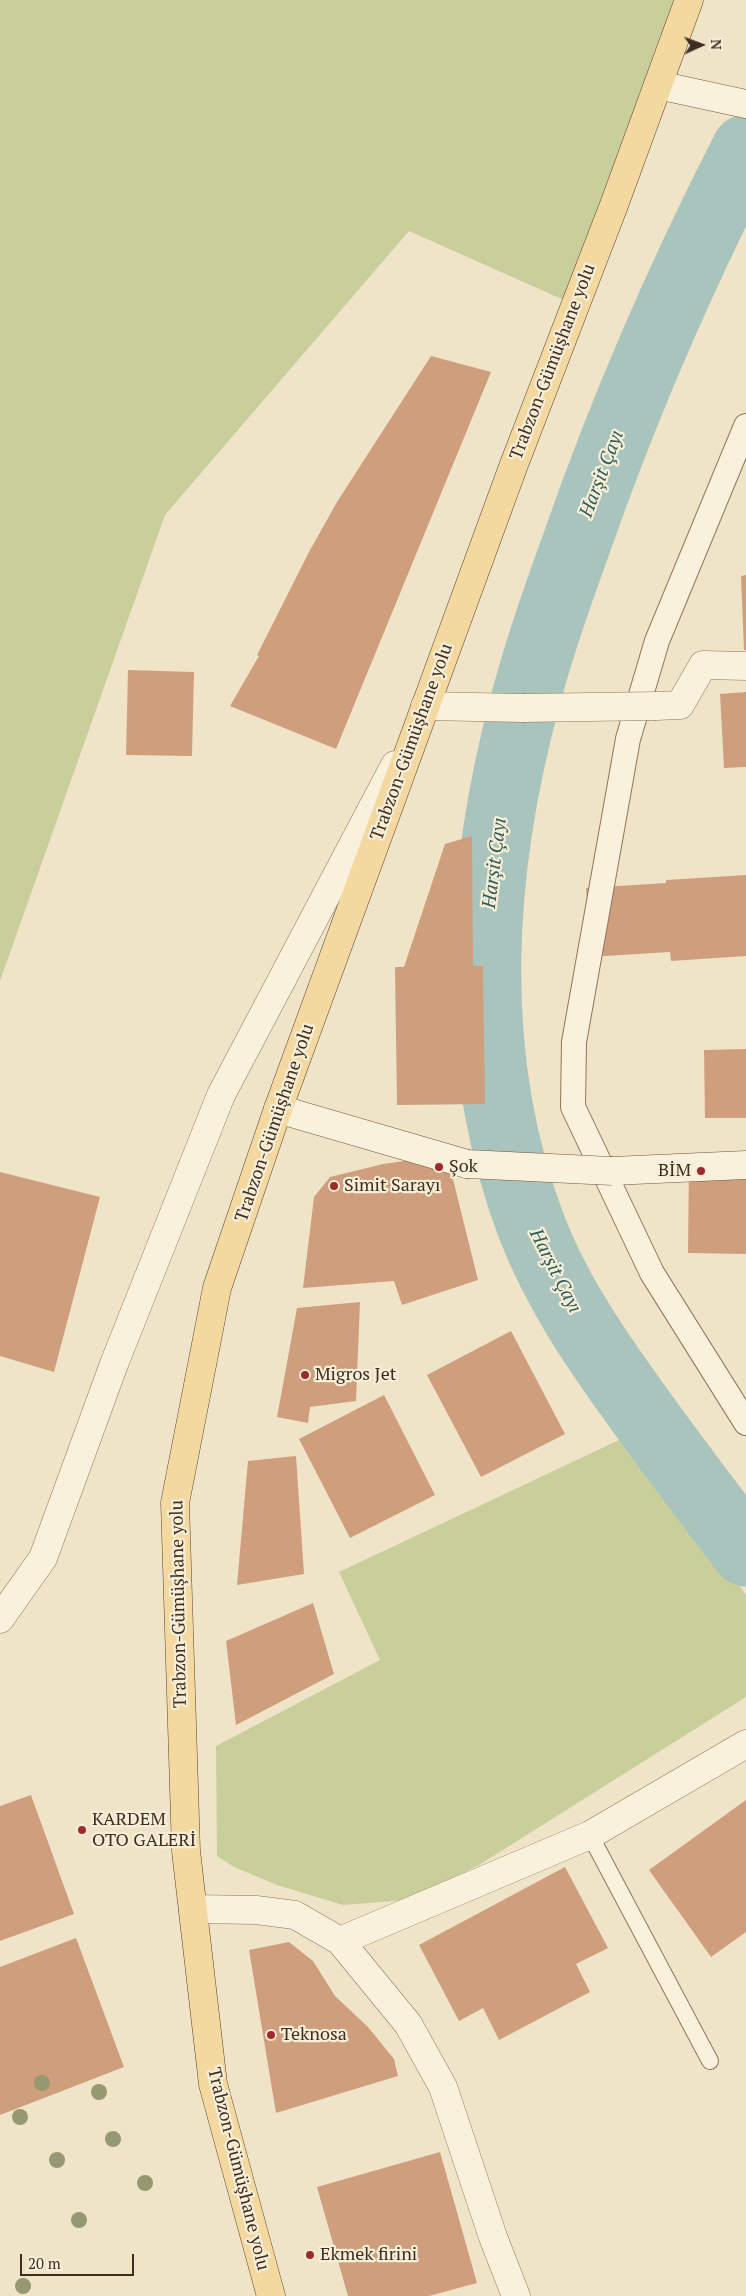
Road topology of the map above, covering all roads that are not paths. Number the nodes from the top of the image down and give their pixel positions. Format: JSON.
{"nodes":[{"id":1,"x":689,"y":0,"type":"edge"},
{"id":2,"x":658,"y":85,"type":"junction"},
{"id":3,"x":742,"y":103,"type":"edge"},
{"id":4,"x":746,"y":426,"type":"edge"},
{"id":5,"x":746,"y":666,"type":"edge"},
{"id":6,"x":426,"y":706,"type":"junction"},
{"id":7,"x":278,"y":1109,"type":"junction"},
{"id":8,"x":746,"y":1165,"type":"edge"},
{"id":9,"x":746,"y":1423,"type":"edge"},
{"id":10,"x":0,"y":1619,"type":"edge"},
{"id":11,"x":746,"y":1744,"type":"edge"},
{"id":12,"x":590,"y":1835,"type":"junction"},
{"id":13,"x":193,"y":1909,"type":"junction"},
{"id":14,"x":340,"y":1941,"type":"junction"},
{"id":15,"x":710,"y":2061,"type":"dead end"},
{"id":16,"x":271,"y":2296,"type":"edge"},
{"id":17,"x":516,"y":2296,"type":"edge"}],
"edges":[{"from":1,"to":2,"type":"main road","name":"Trabzon-Gümüşhane yolu"},
{"from":2,"to":3,"type":"street"},
{"from":2,"to":6,"type":"main road","name":"Trabzon-Gümüşhane yolu"},
{"from":4,"to":9,"type":"street"},
{"from":5,"to":6,"type":"street","bridge":true},
{"from":6,"to":7,"type":"main road","name":"Trabzon-Gümüşhane yolu"},
{"from":6,"to":10,"type":"street"},
{"from":7,"to":8,"type":"street","bridge":true},
{"from":7,"to":13,"type":"main road","name":"Trabzon-Gümüşhane yolu"},
{"from":11,"to":12,"type":"street"},
{"from":12,"to":14,"type":"street"},
{"from":12,"to":15,"type":"lane"},
{"from":13,"to":14,"type":"street"},
{"from":13,"to":16,"type":"main road","name":"Trabzon-Gümüşhane yolu"},
{"from":14,"to":17,"type":"street"}]}
